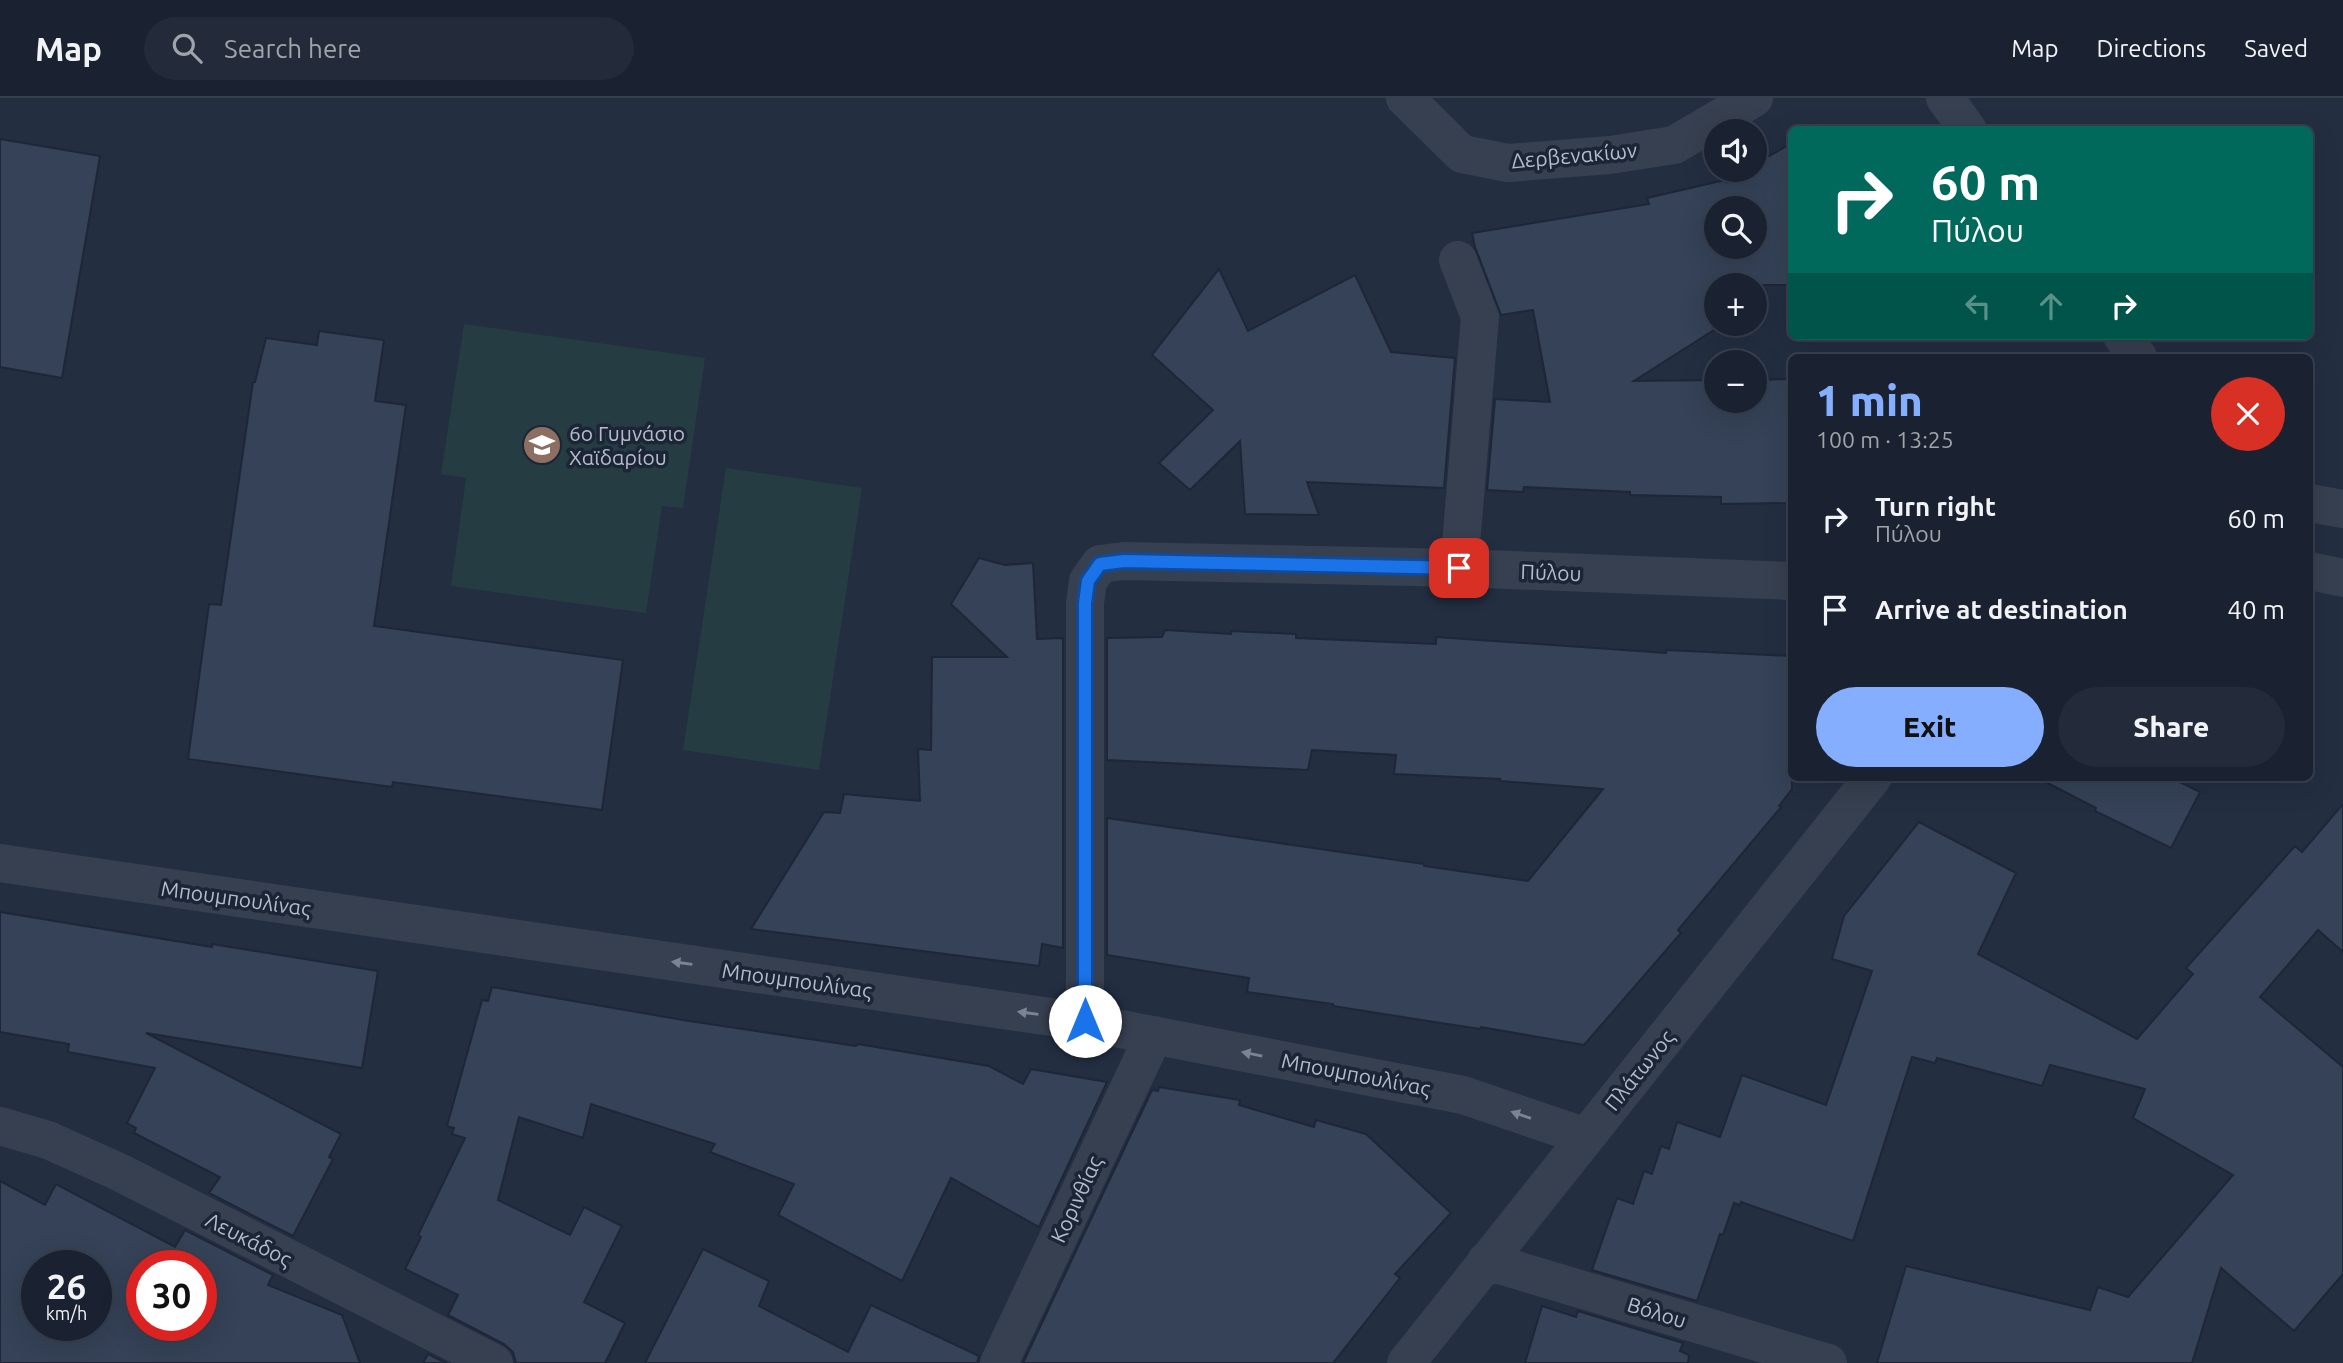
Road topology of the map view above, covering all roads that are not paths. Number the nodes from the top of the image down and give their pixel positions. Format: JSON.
{"nodes":[{"id":1,"x":1405,"y":98,"type":"edge"},
{"id":2,"x":1754,"y":98,"type":"edge"},
{"id":3,"x":1945,"y":98,"type":"edge"},
{"id":4,"x":1965,"y":126,"type":"edge"},
{"id":5,"x":1458,"y":260,"type":"dead end"},
{"id":6,"x":2125,"y":340,"type":"edge"},
{"id":7,"x":2136,"y":354,"type":"edge"},
{"id":8,"x":2313,"y":504,"type":"edge"},
{"id":9,"x":2343,"y":509,"type":"edge"},
{"id":10,"x":1459,"y":568,"type":"junction"},
{"id":11,"x":2313,"y":573,"type":"edge"},
{"id":12,"x":2343,"y":579,"type":"edge"},
{"id":13,"x":1788,"y":581,"type":"edge"},
{"id":14,"x":1870,"y":781,"type":"edge"},
{"id":15,"x":0,"y":863,"type":"edge"},
{"id":16,"x":1085,"y":1021,"type":"junction"},
{"id":17,"x":1154,"y":1035,"type":"junction"},
{"id":18,"x":0,"y":1126,"type":"edge"},
{"id":19,"x":1586,"y":1137,"type":"junction"},
{"id":20,"x":1486,"y":1261,"type":"junction"},
{"id":21,"x":494,"y":1363,"type":"edge"},
{"id":22,"x":999,"y":1363,"type":"edge"},
{"id":23,"x":1406,"y":1363,"type":"edge"},
{"id":24,"x":1828,"y":1363,"type":"edge"}],
"edges":[{"from":1,"to":2,"type":"street","name":"Δερβενακίων"},
{"from":3,"to":4,"type":"street"},
{"from":5,"to":10,"type":"street"},
{"from":6,"to":7,"type":"street"},
{"from":8,"to":9,"type":"street"},
{"from":10,"to":13,"type":"street","name":"Πύλου"},
{"from":10,"to":16,"type":"street","name":"Πύλου"},
{"from":11,"to":12,"type":"street"},
{"from":14,"to":19,"type":"street","name":"Πλάτωνος"},
{"from":16,"to":15,"type":"street","name":"Μπουμπουλίνας","one_way":true},
{"from":16,"to":17,"type":"street","name":"Μπουμπουλίνας"},
{"from":19,"to":17,"type":"street","name":"Μπουμπουλίνας","one_way":true},
{"from":17,"to":22,"type":"street","name":"Κορινθίας"},
{"from":18,"to":21,"type":"street","name":"Λευκάδος"},
{"from":19,"to":20,"type":"street","name":"Πλάτωνος"},
{"from":20,"to":23,"type":"street","name":"Πλάτωνος"},
{"from":20,"to":24,"type":"street","name":"Βόλου"}]}
